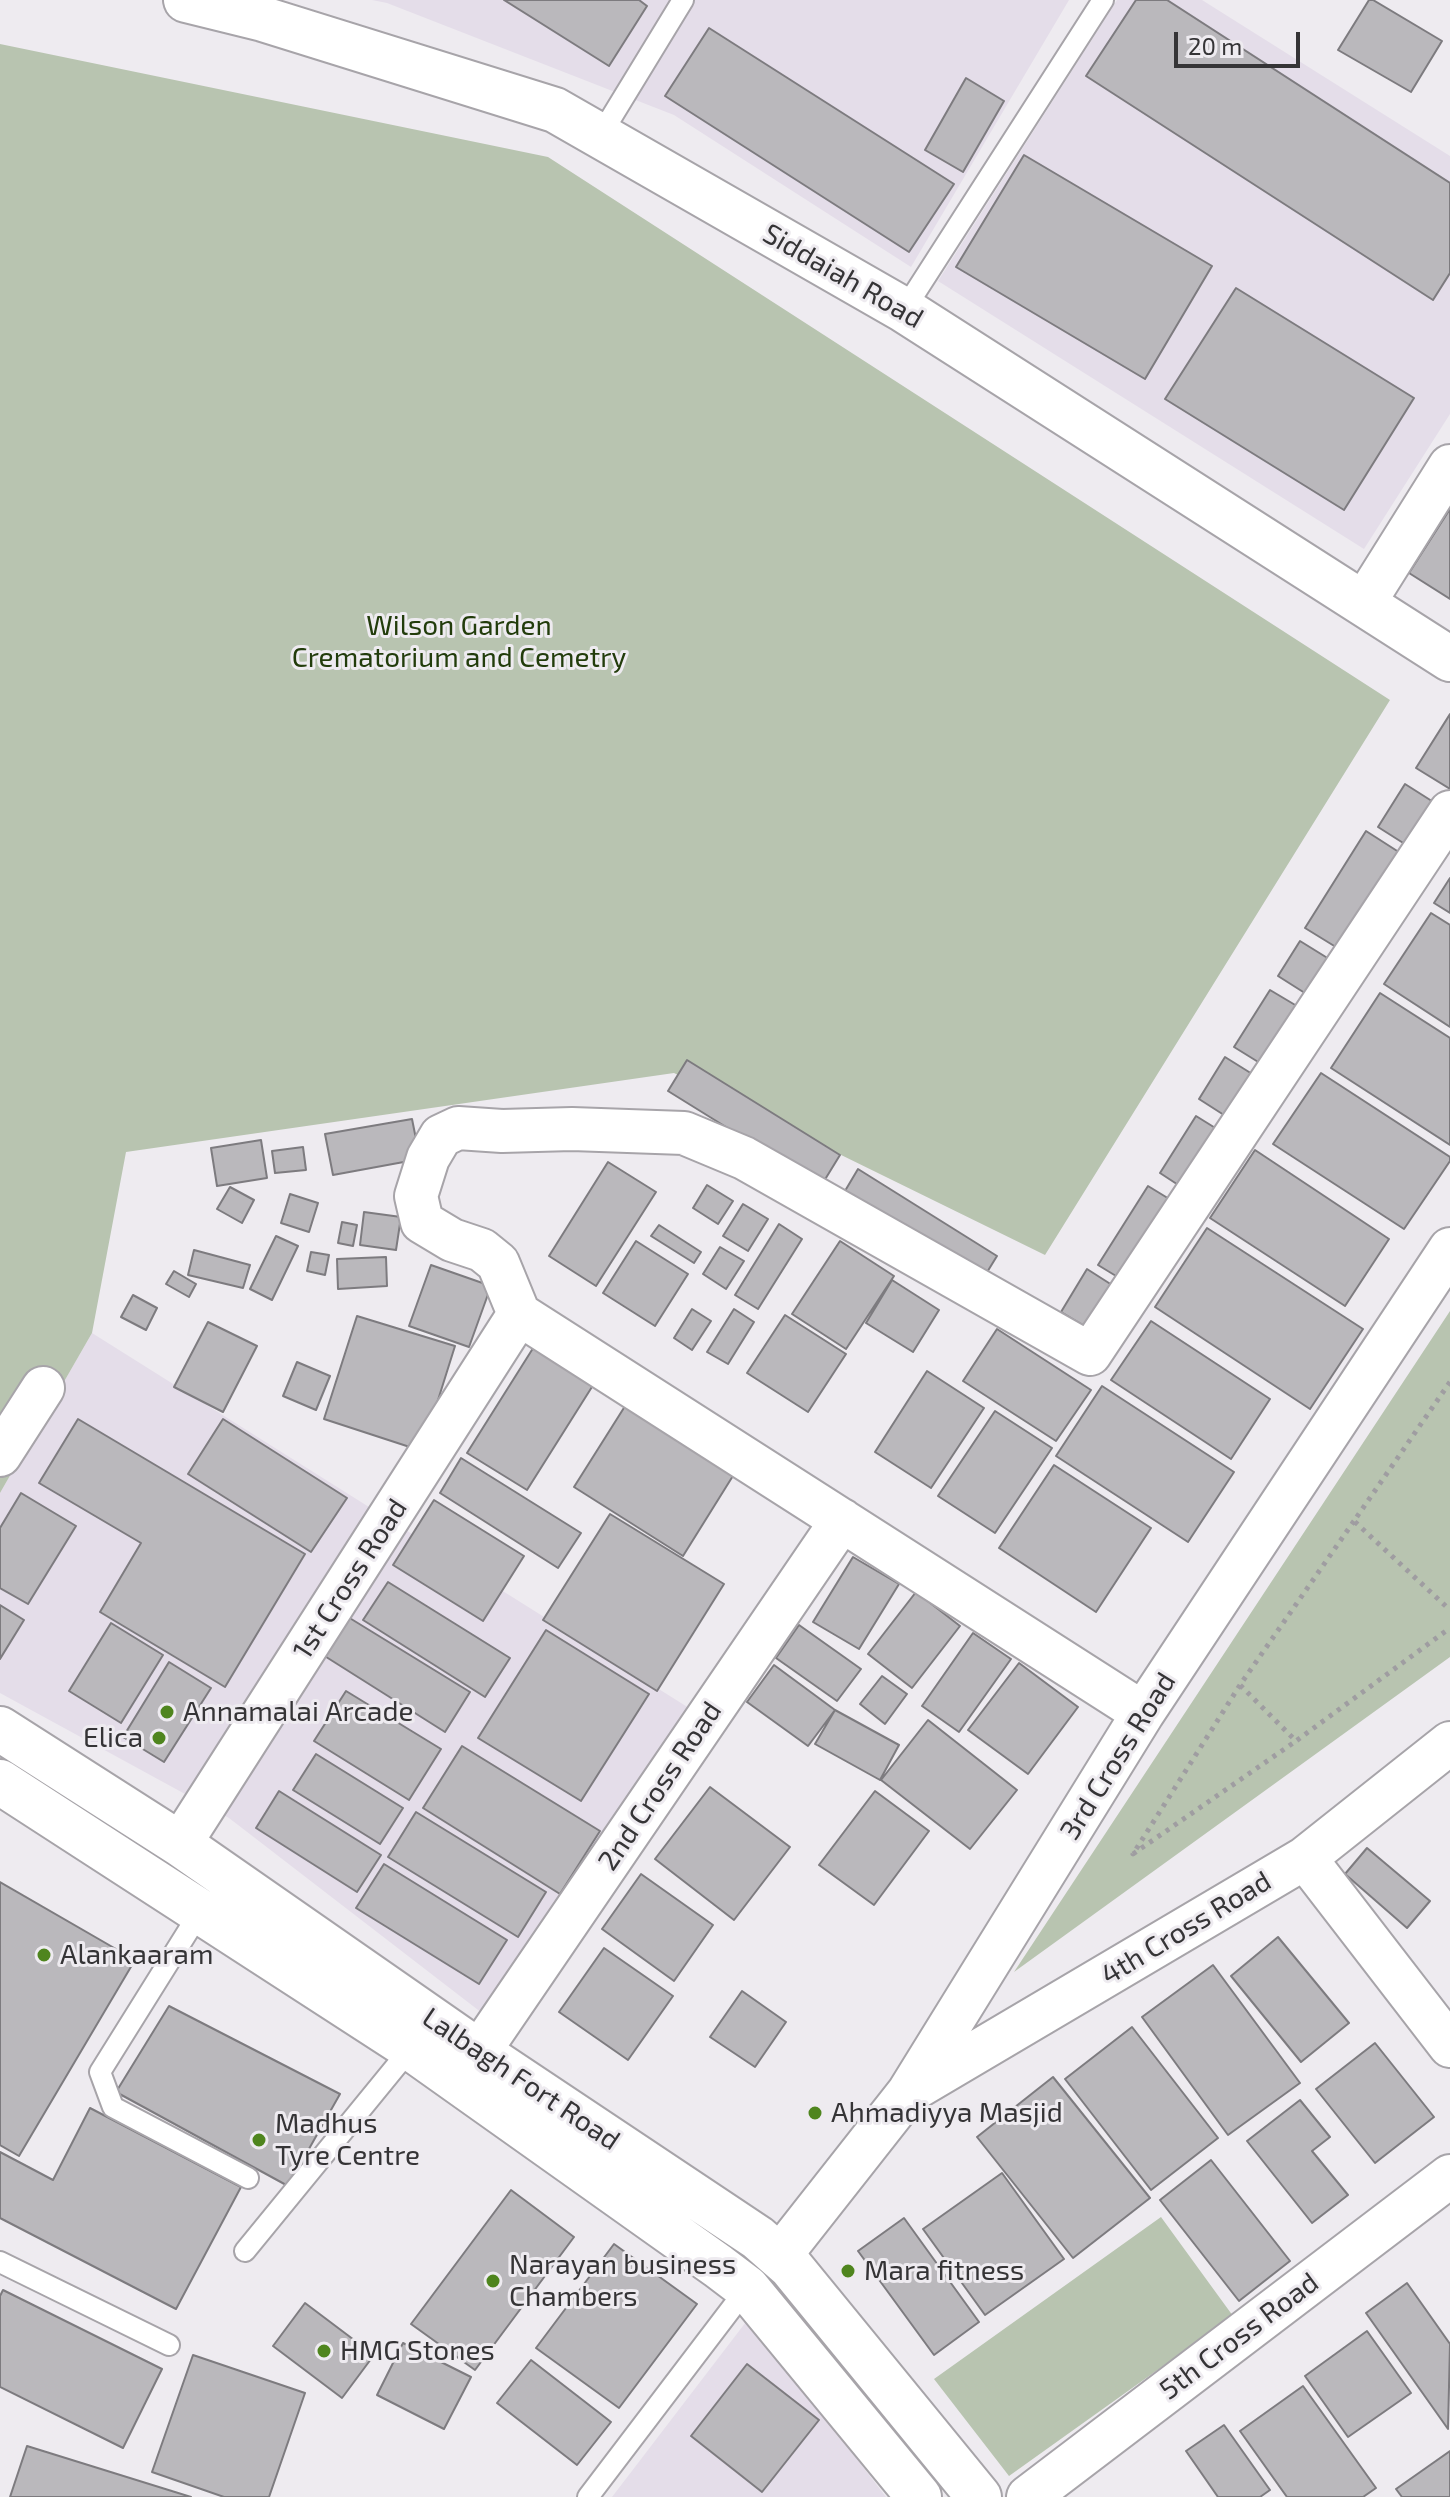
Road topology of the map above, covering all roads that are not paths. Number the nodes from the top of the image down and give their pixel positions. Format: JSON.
{"nodes":[{"id":1,"x":186,"y":0,"type":"edge"},
{"id":2,"x":683,"y":0,"type":"edge"},
{"id":3,"x":1103,"y":0,"type":"edge"},
{"id":4,"x":271,"y":10,"type":"edge"},
{"id":5,"x":600,"y":136,"type":"junction"},
{"id":6,"x":904,"y":310,"type":"junction"},
{"id":7,"x":1450,"y":466,"type":"edge"},
{"id":8,"x":1364,"y":603,"type":"junction"},
{"id":9,"x":1450,"y":659,"type":"edge"},
{"id":10,"x":1450,"y":812,"type":"edge"},
{"id":11,"x":1450,"y":1249,"type":"edge"},
{"id":12,"x":519,"y":1314,"type":"junction"},
{"id":13,"x":43,"y":1388,"type":"dead end"},
{"id":14,"x":0,"y":1455,"type":"edge"},
{"id":15,"x":842,"y":1520,"type":"junction"},
{"id":16,"x":1143,"y":1713,"type":"junction"},
{"id":17,"x":0,"y":1729,"type":"edge"},
{"id":18,"x":1450,"y":1743,"type":"edge"},
{"id":19,"x":0,"y":1782,"type":"edge"},
{"id":20,"x":180,"y":1844,"type":"junction"},
{"id":21,"x":1305,"y":1858,"type":"junction"},
{"id":22,"x":200,"y":1912,"type":"junction"},
{"id":23,"x":1450,"y":2046,"type":"edge"},
{"id":24,"x":411,"y":2048,"type":"junction"},
{"id":25,"x":479,"y":2052,"type":"junction"},
{"id":26,"x":908,"y":2093,"type":"junction"},
{"id":27,"x":1450,"y":2176,"type":"edge"},
{"id":28,"x":248,"y":2178,"type":"dead end"},
{"id":29,"x":245,"y":2251,"type":"dead end"},
{"id":30,"x":779,"y":2257,"type":"junction"},
{"id":31,"x":0,"y":2262,"type":"edge"},
{"id":32,"x":747,"y":2288,"type":"junction"},
{"id":33,"x":169,"y":2345,"type":"dead end"},
{"id":34,"x":588,"y":2497,"type":"edge"},
{"id":35,"x":919,"y":2497,"type":"edge"},
{"id":36,"x":979,"y":2497,"type":"edge"},
{"id":37,"x":1028,"y":2497,"type":"edge"}],
"edges":[{"from":1,"to":4,"type":"main road","name":"Siddaiah Road"},
{"from":2,"to":5,"type":"lane"},
{"from":3,"to":6,"type":"lane"},
{"from":4,"to":5,"type":"main road","name":"Siddaiah Road"},
{"from":5,"to":6,"type":"main road","name":"Siddaiah Road"},
{"from":6,"to":8,"type":"main road","name":"Siddaiah Road"},
{"from":7,"to":8,"type":"street"},
{"from":8,"to":9,"type":"main road","name":"Siddaiah Road"},
{"from":10,"to":12,"type":"street"},
{"from":11,"to":16,"type":"street","name":"3rd Cross Road"},
{"from":12,"to":15,"type":"street"},
{"from":12,"to":20,"type":"street","name":"1st Cross Road"},
{"from":13,"to":14,"type":"street"},
{"from":15,"to":16,"type":"street"},
{"from":15,"to":25,"type":"street","name":"2nd Cross Road"},
{"from":16,"to":26,"type":"street","name":"3rd Cross Road"},
{"from":17,"to":20,"type":"main road","name":"Lalbagh Fort Road"},
{"from":18,"to":21,"type":"street","name":"4th Cross Road"},
{"from":19,"to":22,"type":"main road","name":"Lalbagh Fort Road"},
{"from":20,"to":25,"type":"main road","name":"Lalbagh Fort Road"},
{"from":21,"to":23,"type":"street"},
{"from":21,"to":26,"type":"street","name":"4th Cross Road"},
{"from":22,"to":24,"type":"main road","name":"Lalbagh Fort Road"},
{"from":22,"to":28,"type":"lane"},
{"from":24,"to":29,"type":"lane"},
{"from":24,"to":32,"type":"main road","name":"Lalbagh Fort Road"},
{"from":25,"to":30,"type":"main road","name":"Lalbagh Fort Road"},
{"from":26,"to":30,"type":"street","name":"3rd Cross Road"},
{"from":27,"to":37,"type":"street","name":"5th Cross Road"},
{"from":30,"to":36,"type":"main road","name":"Lalbagh Fort Road"},
{"from":31,"to":33,"type":"lane"},
{"from":32,"to":34,"type":"lane"},
{"from":32,"to":35,"type":"main road","name":"Lalbagh Fort Road"}]}
